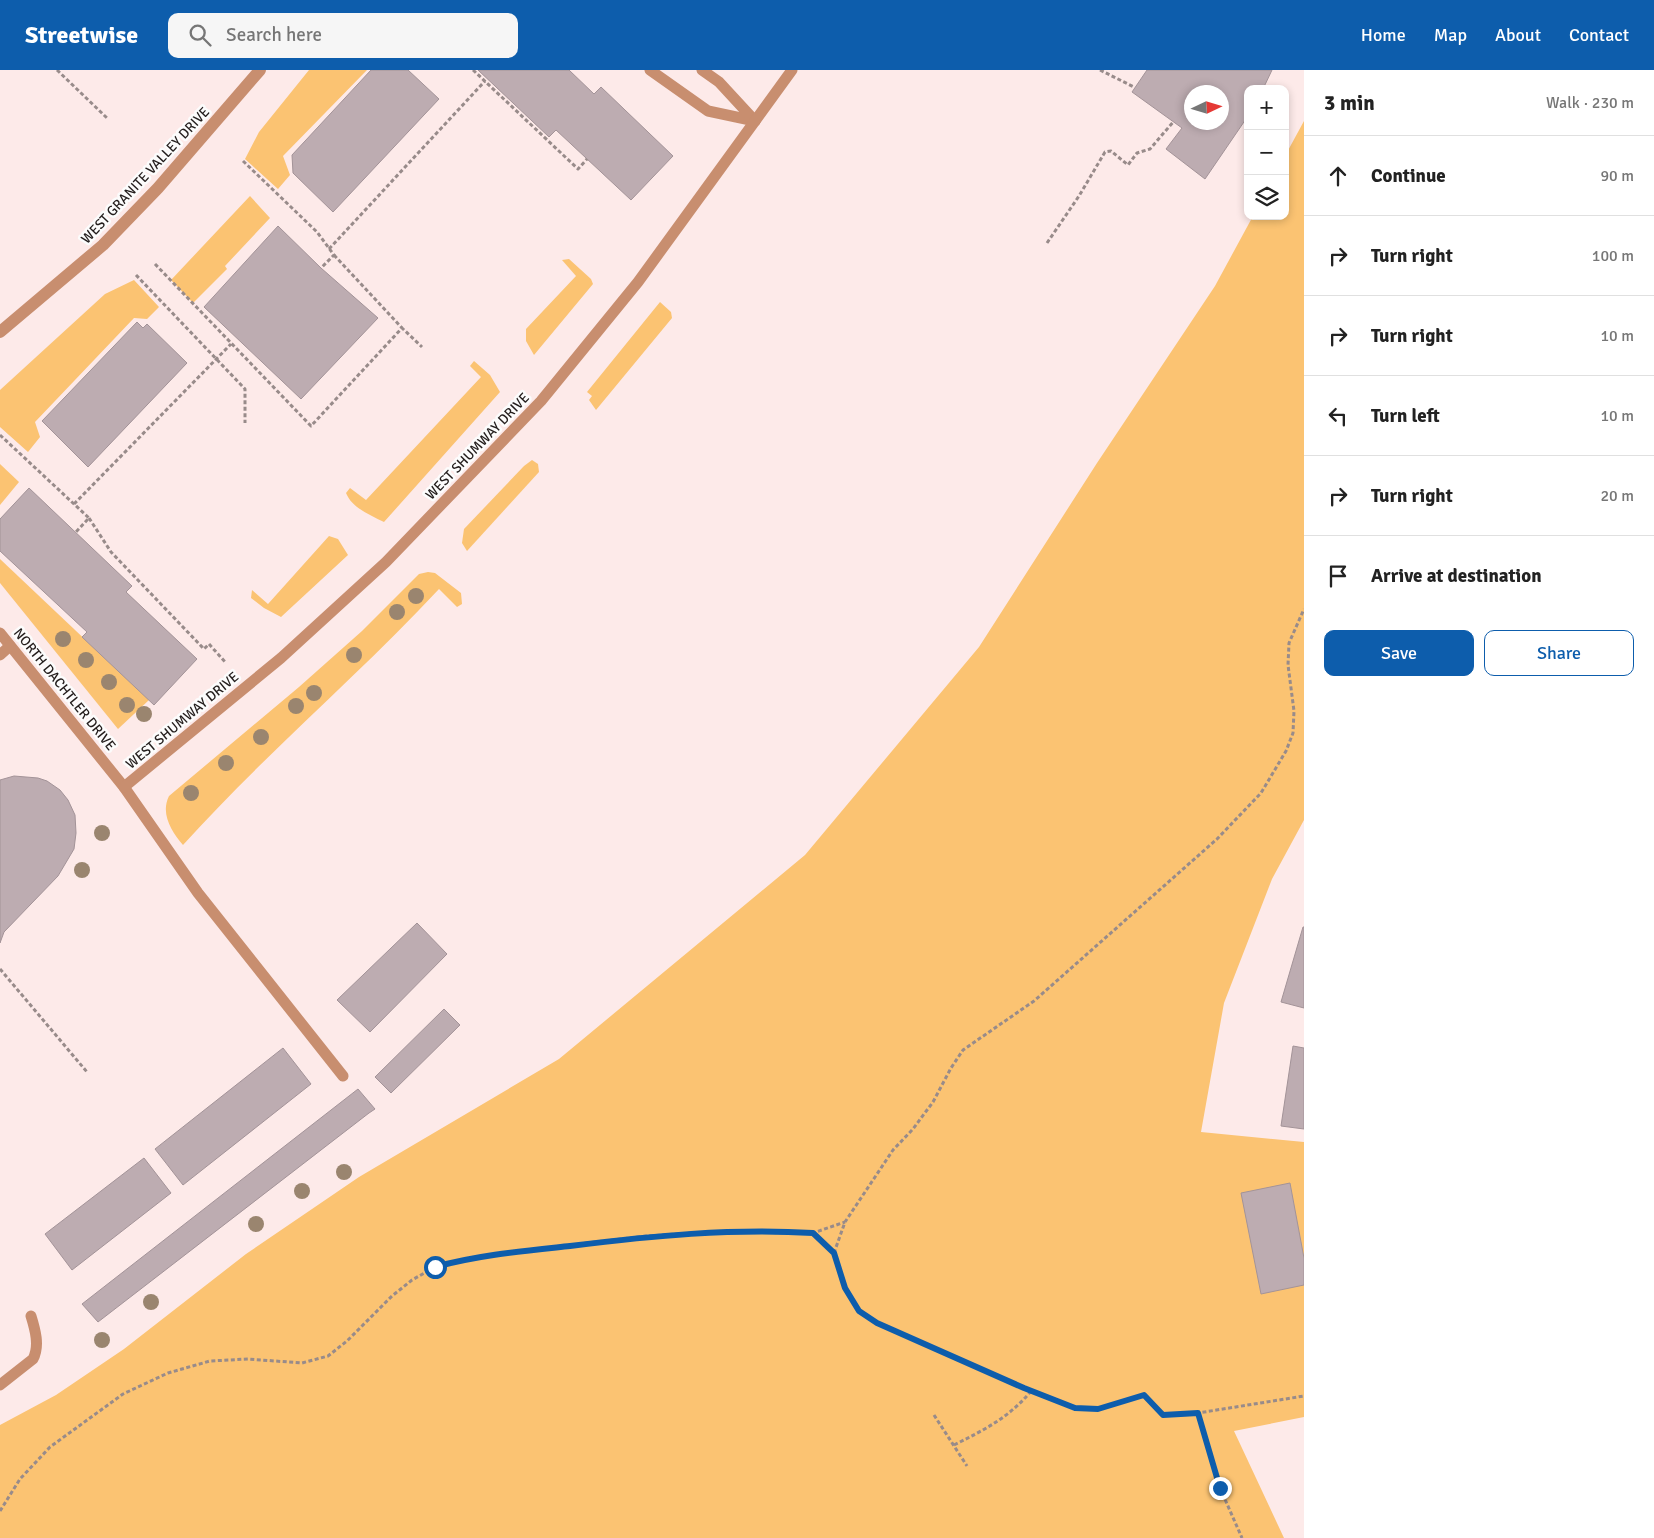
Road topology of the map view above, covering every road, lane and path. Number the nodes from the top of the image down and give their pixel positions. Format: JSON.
{"nodes":[{"id":1,"x":57,"y":70,"type":"edge"},
{"id":2,"x":260,"y":70,"type":"edge"},
{"id":3,"x":473,"y":70,"type":"edge"},
{"id":4,"x":650,"y":70,"type":"edge"},
{"id":5,"x":702,"y":70,"type":"edge"},
{"id":6,"x":792,"y":70,"type":"edge"},
{"id":7,"x":1100,"y":70,"type":"edge"},
{"id":8,"x":484,"y":81,"type":"junction"},
{"id":9,"x":1134,"y":87,"type":"dead end"},
{"id":10,"x":107,"y":118,"type":"dead end"},
{"id":11,"x":1174,"y":121,"type":"dead end"},
{"id":12,"x":755,"y":122,"type":"junction"},
{"id":13,"x":587,"y":159,"type":"dead end"},
{"id":14,"x":243,"y":162,"type":"dead end"},
{"id":15,"x":1047,"y":243,"type":"dead end"},
{"id":16,"x":329,"y":249,"type":"junction"},
{"id":17,"x":334,"y":255,"type":"junction"},
{"id":18,"x":155,"y":264,"type":"dead end"},
{"id":19,"x":321,"y":268,"type":"dead end"},
{"id":20,"x":136,"y":275,"type":"dead end"},
{"id":21,"x":402,"y":328,"type":"junction"},
{"id":22,"x":0,"y":332,"type":"edge"},
{"id":23,"x":232,"y":344,"type":"junction"},
{"id":24,"x":422,"y":347,"type":"dead end"},
{"id":25,"x":217,"y":361,"type":"junction"},
{"id":26,"x":246,"y":423,"type":"dead end"},
{"id":27,"x":0,"y":435,"type":"edge"},
{"id":28,"x":74,"y":504,"type":"junction"},
{"id":29,"x":89,"y":518,"type":"junction"},
{"id":30,"x":76,"y":533,"type":"dead end"},
{"id":31,"x":1304,"y":609,"type":"edge"},
{"id":32,"x":0,"y":632,"type":"edge"},
{"id":33,"x":10,"y":646,"type":"junction"},
{"id":34,"x":0,"y":655,"type":"edge"},
{"id":35,"x":226,"y":663,"type":"dead end"},
{"id":36,"x":124,"y":787,"type":"junction"},
{"id":37,"x":0,"y":969,"type":"edge"},
{"id":38,"x":88,"y":1072,"type":"dead end"},
{"id":39,"x":343,"y":1076,"type":"dead end"},
{"id":40,"x":845,"y":1222,"type":"junction"},
{"id":41,"x":813,"y":1233,"type":"junction"},
{"id":42,"x":834,"y":1253,"type":"junction"},
{"id":43,"x":31,"y":1316,"type":"dead end"},
{"id":44,"x":0,"y":1385,"type":"edge"},
{"id":45,"x":1032,"y":1391,"type":"junction"},
{"id":46,"x":1304,"y":1396,"type":"edge"},
{"id":47,"x":1198,"y":1413,"type":"junction"},
{"id":48,"x":934,"y":1415,"type":"dead end"},
{"id":49,"x":954,"y":1445,"type":"junction"},
{"id":50,"x":967,"y":1466,"type":"dead end"},
{"id":51,"x":0,"y":1510,"type":"edge"},
{"id":52,"x":1242,"y":1538,"type":"edge"}],
"edges":[{"from":1,"to":10,"type":"path"},
{"from":2,"to":22,"type":"street","name":"WEST GRANITE VALLEY DRIVE"},
{"from":3,"to":8,"type":"path"},
{"from":4,"to":12,"type":"lane"},
{"from":5,"to":12,"type":"lane"},
{"from":6,"to":12,"type":"lane","name":"WEST SHUMWAY DRIVE"},
{"from":7,"to":9,"type":"path"},
{"from":8,"to":13,"type":"path"},
{"from":8,"to":16,"type":"path"},
{"from":11,"to":15,"type":"path"},
{"from":12,"to":36,"type":"lane","name":"WEST SHUMWAY DRIVE"},
{"from":14,"to":16,"type":"path"},
{"from":16,"to":17,"type":"path"},
{"from":17,"to":19,"type":"path"},
{"from":17,"to":21,"type":"path"},
{"from":18,"to":23,"type":"path"},
{"from":20,"to":25,"type":"path"},
{"from":21,"to":23,"type":"path"},
{"from":21,"to":24,"type":"path"},
{"from":23,"to":25,"type":"path"},
{"from":25,"to":26,"type":"path"},
{"from":25,"to":28,"type":"path"},
{"from":27,"to":28,"type":"path"},
{"from":28,"to":29,"type":"path"},
{"from":29,"to":30,"type":"path"},
{"from":29,"to":35,"type":"path"},
{"from":31,"to":40,"type":"path"},
{"from":32,"to":33,"type":"lane","name":"NORTH DACHTLER DRIVE"},
{"from":33,"to":34,"type":"lane"},
{"from":33,"to":36,"type":"lane","name":"NORTH DACHTLER DRIVE"},
{"from":36,"to":39,"type":"lane","name":"NORTH DACHTLER DRIVE"},
{"from":37,"to":38,"type":"path"},
{"from":40,"to":41,"type":"path"},
{"from":40,"to":42,"type":"path"},
{"from":41,"to":42,"type":"path"},
{"from":41,"to":51,"type":"path"},
{"from":42,"to":45,"type":"path"},
{"from":43,"to":44,"type":"lane"},
{"from":45,"to":47,"type":"path"},
{"from":45,"to":49,"type":"path"},
{"from":46,"to":47,"type":"path"},
{"from":47,"to":52,"type":"path"},
{"from":48,"to":49,"type":"path"},
{"from":49,"to":50,"type":"path"}]}
